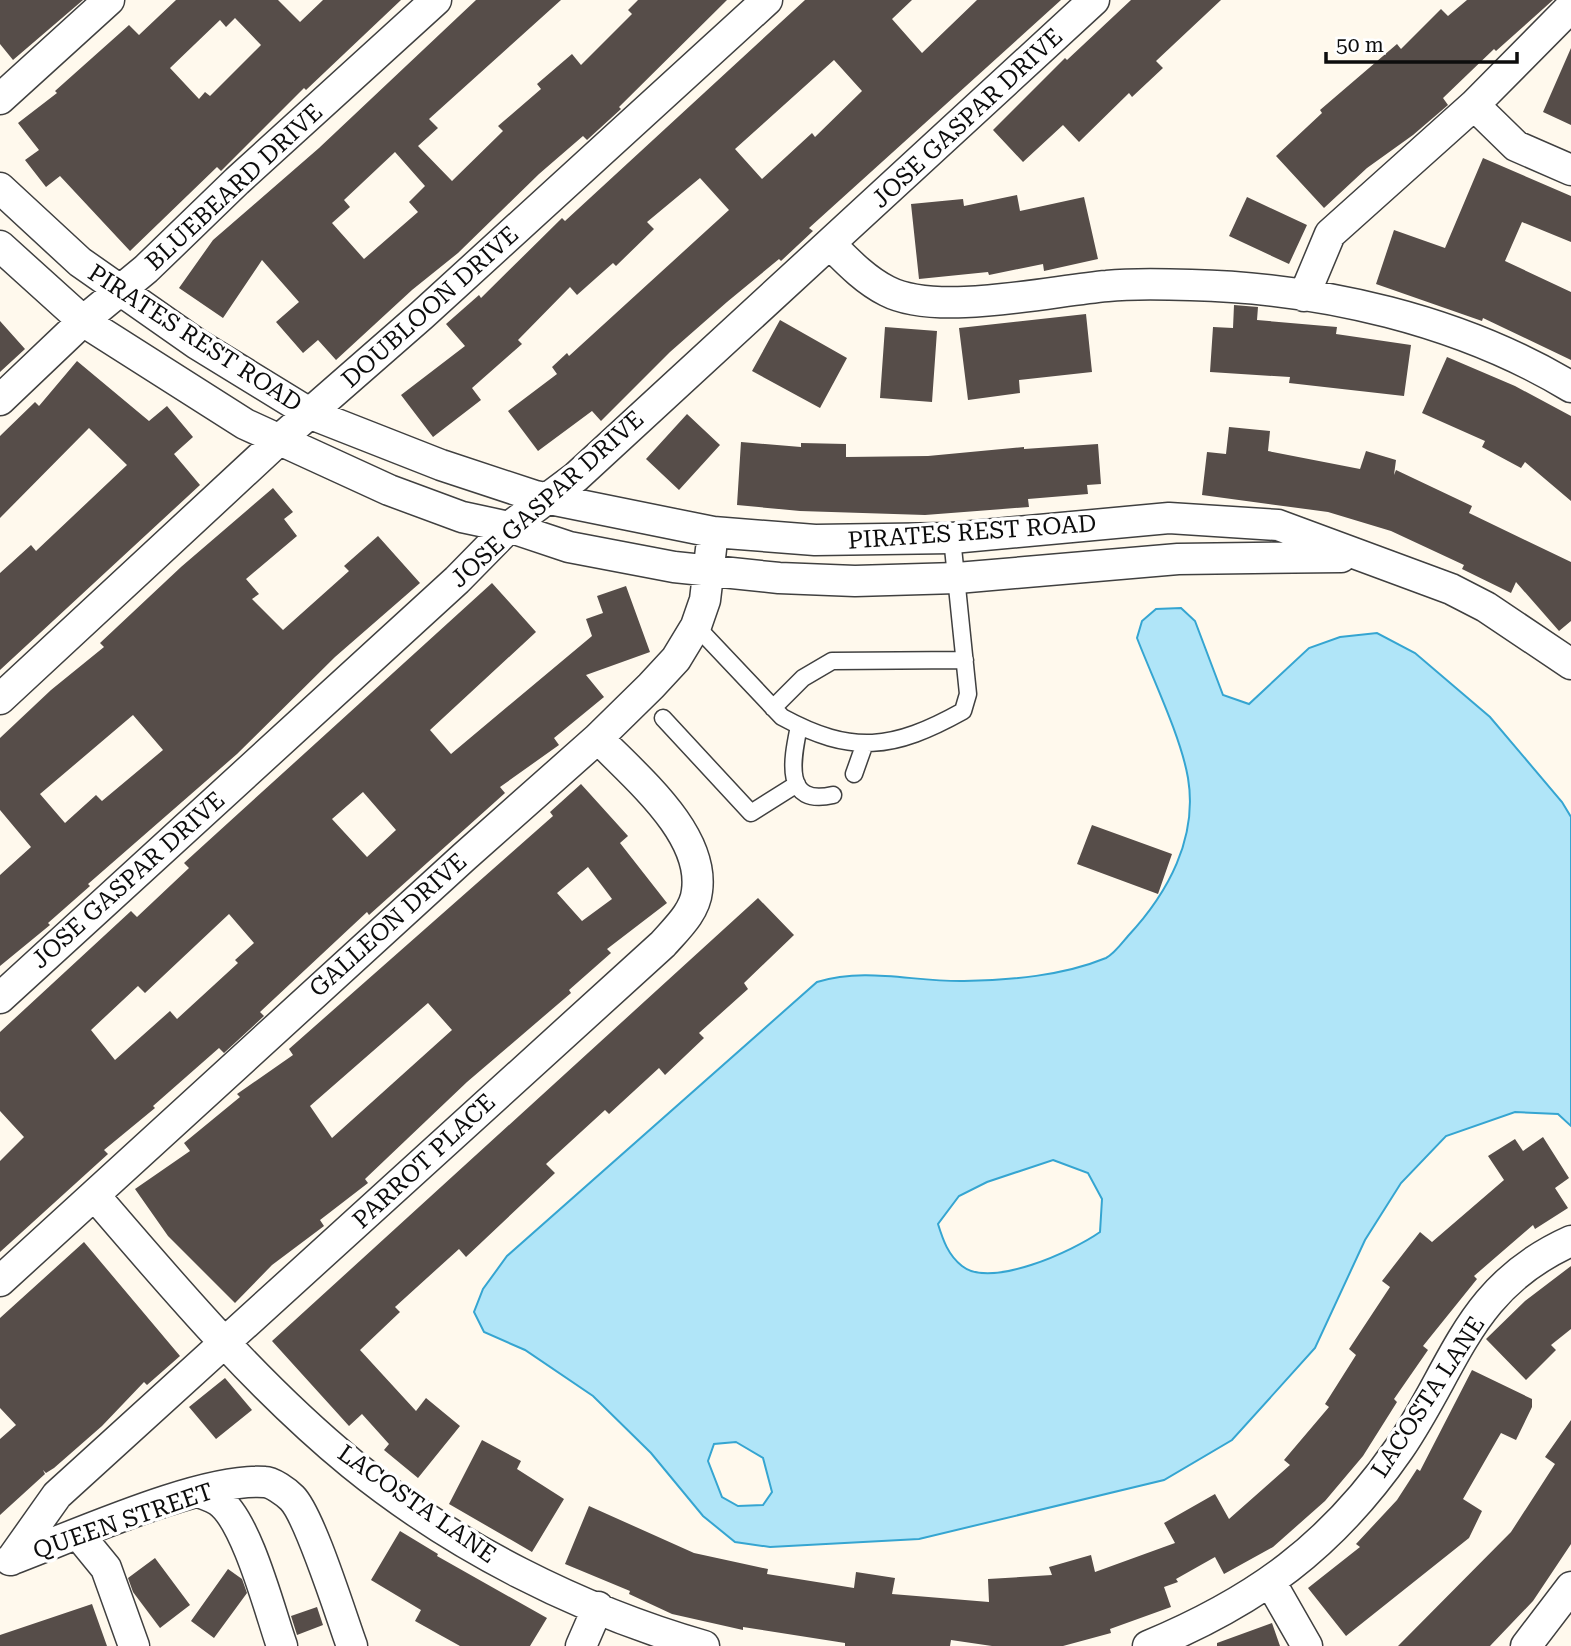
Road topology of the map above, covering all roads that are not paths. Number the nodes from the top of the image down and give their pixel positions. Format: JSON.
{"nodes":[{"id":1,"x":109,"y":0,"type":"edge"},
{"id":2,"x":436,"y":0,"type":"edge"},
{"id":3,"x":767,"y":0,"type":"edge"},
{"id":4,"x":1094,"y":0,"type":"edge"},
{"id":5,"x":1571,"y":7,"type":"edge"},
{"id":6,"x":0,"y":99,"type":"edge"},
{"id":7,"x":1474,"y":104,"type":"junction"},
{"id":8,"x":1571,"y":170,"type":"edge"},
{"id":9,"x":0,"y":188,"type":"edge"},
{"id":10,"x":830,"y":244,"type":"junction"},
{"id":11,"x":0,"y":246,"type":"edge"},
{"id":12,"x":122,"y":289,"type":"junction"},
{"id":13,"x":1304,"y":296,"type":"junction"},
{"id":14,"x":83,"y":321,"type":"junction"},
{"id":15,"x":1571,"y":387,"type":"edge"},
{"id":16,"x":0,"y":400,"type":"edge"},
{"id":17,"x":311,"y":414,"type":"junction"},
{"id":18,"x":279,"y":440,"type":"junction"},
{"id":19,"x":551,"y":499,"type":"junction"},
{"id":20,"x":1180,"y":518,"type":"junction"},
{"id":21,"x":509,"y":527,"type":"junction"},
{"id":22,"x":713,"y":532,"type":"junction"},
{"id":23,"x":953,"y":538,"type":"junction"},
{"id":24,"x":1359,"y":558,"type":"junction"},
{"id":25,"x":1184,"y":559,"type":"junction"},
{"id":26,"x":709,"y":569,"type":"junction"},
{"id":27,"x":957,"y":578,"type":"junction"},
{"id":28,"x":696,"y":626,"type":"junction"},
{"id":29,"x":965,"y":660,"type":"junction"},
{"id":30,"x":1571,"y":664,"type":"edge"},
{"id":31,"x":0,"y":699,"type":"edge"},
{"id":32,"x":773,"y":708,"type":"junction"},
{"id":33,"x":663,"y":718,"type":"dead end"},
{"id":34,"x":799,"y":726,"type":"junction"},
{"id":35,"x":598,"y":738,"type":"junction"},
{"id":36,"x":865,"y":743,"type":"junction"},
{"id":37,"x":854,"y":774,"type":"dead end"},
{"id":38,"x":797,"y":784,"type":"junction"},
{"id":39,"x":833,"y":795,"type":"dead end"},
{"id":40,"x":0,"y":998,"type":"edge"},
{"id":41,"x":95,"y":1196,"type":"junction"},
{"id":42,"x":1571,"y":1241,"type":"edge"},
{"id":43,"x":0,"y":1281,"type":"edge"},
{"id":44,"x":227,"y":1343,"type":"junction"},
{"id":45,"x":199,"y":1492,"type":"junction"},
{"id":46,"x":79,"y":1535,"type":"junction"},
{"id":47,"x":6,"y":1562,"type":"edge"},
{"id":48,"x":1271,"y":1583,"type":"junction"},
{"id":49,"x":1571,"y":1587,"type":"edge"},
{"id":50,"x":598,"y":1607,"type":"junction"},
{"id":51,"x":134,"y":1646,"type":"edge"},
{"id":52,"x":282,"y":1646,"type":"edge"},
{"id":53,"x":352,"y":1646,"type":"edge"},
{"id":54,"x":581,"y":1646,"type":"edge"},
{"id":55,"x":704,"y":1646,"type":"edge"},
{"id":56,"x":1148,"y":1646,"type":"edge"},
{"id":57,"x":1307,"y":1646,"type":"edge"},
{"id":58,"x":1526,"y":1646,"type":"edge"}],
"edges":[{"from":1,"to":6,"type":"street"},
{"from":2,"to":12,"type":"street","name":"BLUEBEARD DRIVE"},
{"from":3,"to":17,"type":"street","name":"DOUBLOON DRIVE"},
{"from":4,"to":10,"type":"street","name":"JOSE GASPAR DRIVE"},
{"from":5,"to":7,"type":"street"},
{"from":7,"to":8,"type":"street"},
{"from":7,"to":13,"type":"street"},
{"from":9,"to":12,"type":"street","name":"PIRATES REST ROAD"},
{"from":10,"to":13,"type":"street"},
{"from":10,"to":19,"type":"street","name":"JOSE GASPAR DRIVE"},
{"from":11,"to":14,"type":"street","name":"PIRATES REST ROAD"},
{"from":12,"to":14,"type":"street","name":"BLUEBEARD DRIVE"},
{"from":12,"to":17,"type":"street","name":"PIRATES REST ROAD"},
{"from":13,"to":15,"type":"street"},
{"from":14,"to":16,"type":"street","name":"BLUEBEARD DRIVE"},
{"from":14,"to":18,"type":"street","name":"PIRATES REST ROAD"},
{"from":17,"to":18,"type":"street","name":"DOUBLOON DRIVE"},
{"from":17,"to":19,"type":"street","name":"PIRATES REST ROAD"},
{"from":18,"to":21,"type":"street","name":"PIRATES REST ROAD"},
{"from":18,"to":31,"type":"street","name":"DOUBLOON DRIVE"},
{"from":19,"to":21,"type":"street","name":"JOSE GASPAR DRIVE"},
{"from":19,"to":22,"type":"street","name":"PIRATES REST ROAD"},
{"from":20,"to":23,"type":"street","name":"PIRATES REST ROAD"},
{"from":20,"to":24,"type":"street","name":"PIRATES REST ROAD"},
{"from":20,"to":25,"type":"street"},
{"from":21,"to":26,"type":"street","name":"PIRATES REST ROAD"},
{"from":21,"to":40,"type":"street","name":"JOSE GASPAR DRIVE"},
{"from":22,"to":23,"type":"street","name":"PIRATES REST ROAD"},
{"from":22,"to":26,"type":"street","name":"GALLEON DRIVE"},
{"from":23,"to":27,"type":"lane"},
{"from":24,"to":25,"type":"street","name":"PIRATES REST ROAD"},
{"from":24,"to":30,"type":"street","name":"PIRATES REST ROAD"},
{"from":25,"to":27,"type":"street","name":"PIRATES REST ROAD"},
{"from":26,"to":27,"type":"street","name":"PIRATES REST ROAD"},
{"from":26,"to":28,"type":"street","name":"GALLEON DRIVE"},
{"from":27,"to":29,"type":"lane"},
{"from":28,"to":32,"type":"lane"},
{"from":28,"to":35,"type":"street","name":"GALLEON DRIVE"},
{"from":29,"to":32,"type":"lane"},
{"from":29,"to":36,"type":"lane"},
{"from":32,"to":34,"type":"lane"},
{"from":33,"to":38,"type":"lane"},
{"from":34,"to":36,"type":"lane"},
{"from":34,"to":38,"type":"lane"},
{"from":35,"to":41,"type":"street","name":"GALLEON DRIVE"},
{"from":35,"to":44,"type":"street","name":"PARROT PLACE"},
{"from":36,"to":37,"type":"lane"},
{"from":38,"to":39,"type":"lane"},
{"from":41,"to":43,"type":"street","name":"GALLEON DRIVE"},
{"from":41,"to":44,"type":"street","name":"LACOSTA LANE"},
{"from":42,"to":48,"type":"street","name":"LACOSTA LANE"},
{"from":44,"to":47,"type":"street","name":"PARROT PLACE"},
{"from":44,"to":50,"type":"street","name":"LACOSTA LANE"},
{"from":45,"to":46,"type":"street","name":"QUEEN STREET"},
{"from":45,"to":52,"type":"street"},
{"from":45,"to":53,"type":"street","name":"QUEEN STREET"},
{"from":46,"to":47,"type":"street","name":"QUEEN STREET"},
{"from":46,"to":51,"type":"street"},
{"from":48,"to":56,"type":"street","name":"LACOSTA LANE"},
{"from":48,"to":57,"type":"street"},
{"from":49,"to":58,"type":"street"},
{"from":50,"to":54,"type":"street"},
{"from":50,"to":55,"type":"street","name":"LACOSTA LANE"}]}
